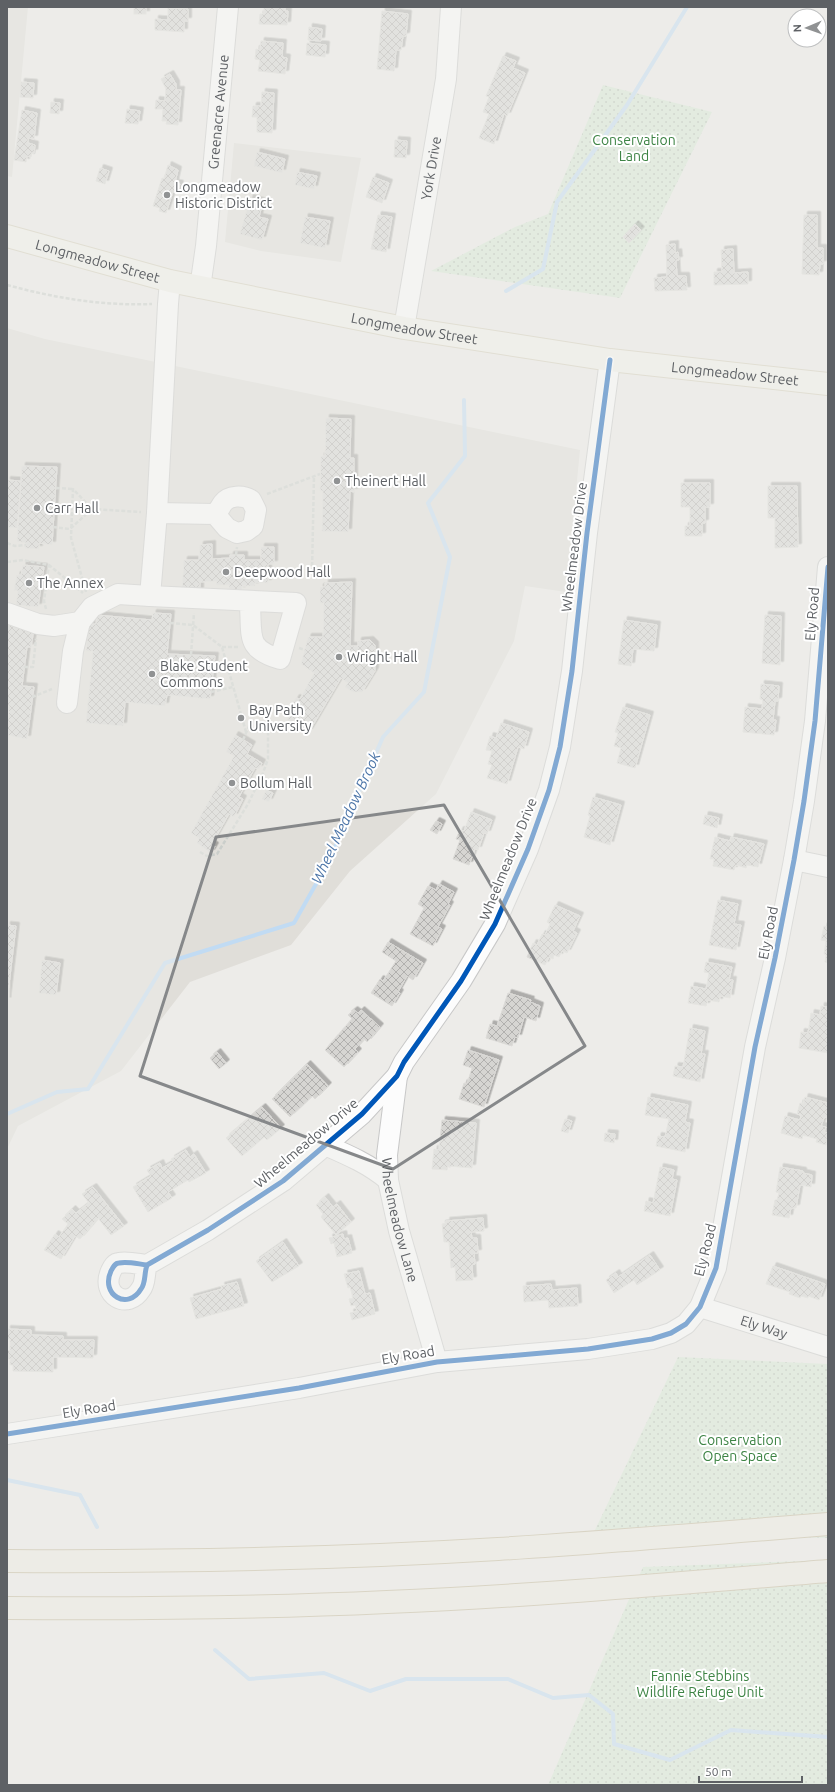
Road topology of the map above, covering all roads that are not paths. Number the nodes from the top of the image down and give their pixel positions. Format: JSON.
{"nodes":[{"id":1,"x":228,"y":7,"type":"edge"},
{"id":2,"x":451,"y":7,"type":"edge"},
{"id":3,"x":7,"y":236,"type":"edge"},
{"id":4,"x":170,"y":281,"type":"junction"},
{"id":5,"x":200,"y":288,"type":"junction"},
{"id":6,"x":404,"y":328,"type":"junction"},
{"id":7,"x":610,"y":360,"type":"junction"},
{"id":8,"x":828,"y":384,"type":"edge"},
{"id":9,"x":156,"y":514,"type":"junction"},
{"id":10,"x":215,"y":514,"type":"junction"},
{"id":11,"x":828,"y":567,"type":"edge"},
{"id":12,"x":150,"y":596,"type":"junction"},
{"id":13,"x":246,"y":602,"type":"dead end"},
{"id":14,"x":7,"y":613,"type":"edge"},
{"id":15,"x":80,"y":622,"type":"junction"},
{"id":16,"x":67,"y":703,"type":"dead end"},
{"id":17,"x":794,"y":860,"type":"junction"},
{"id":18,"x":828,"y":867,"type":"edge"},
{"id":19,"x":397,"y":1076,"type":"junction"},
{"id":20,"x":325,"y":1145,"type":"junction"},
{"id":21,"x":388,"y":1180,"type":"junction"},
{"id":22,"x":147,"y":1265,"type":"dead end"},
{"id":23,"x":700,"y":1306,"type":"junction"},
{"id":24,"x":828,"y":1346,"type":"edge"},
{"id":25,"x":437,"y":1362,"type":"junction"},
{"id":26,"x":7,"y":1434,"type":"edge"},
{"id":27,"x":828,"y":1524,"type":"edge"},
{"id":28,"x":7,"y":1561,"type":"edge"},
{"id":29,"x":828,"y":1571,"type":"edge"},
{"id":30,"x":7,"y":1608,"type":"edge"}],
"edges":[{"from":1,"to":5,"type":"street","name":"Greenacre Avenue"},
{"from":2,"to":6,"type":"street","name":"York Drive"},
{"from":3,"to":4,"type":"main road","name":"Longmeadow Street"},
{"from":4,"to":5,"type":"main road","name":"Longmeadow Street"},
{"from":4,"to":9,"type":"street"},
{"from":5,"to":6,"type":"main road","name":"Longmeadow Street"},
{"from":6,"to":7,"type":"main road","name":"Longmeadow Street"},
{"from":7,"to":8,"type":"main road","name":"Longmeadow Street"},
{"from":7,"to":19,"type":"street","name":"Wheelmeadow Drive"},
{"from":9,"to":10,"type":"street"},
{"from":9,"to":12,"type":"street"},
{"from":10,"to":10,"type":"street"},
{"from":11,"to":17,"type":"street","name":"Ely Road"},
{"from":12,"to":13,"type":"street"},
{"from":12,"to":15,"type":"street"},
{"from":14,"to":15,"type":"street"},
{"from":15,"to":16,"type":"street"},
{"from":17,"to":18,"type":"street"},
{"from":17,"to":23,"type":"street","name":"Ely Road"},
{"from":19,"to":20,"type":"street","name":"Wheelmeadow Drive"},
{"from":19,"to":21,"type":"street","name":"Wheelmeadow Lane"},
{"from":20,"to":21,"type":"street","name":"Wheelmeadow Drive"},
{"from":20,"to":22,"type":"street","name":"Wheelmeadow Drive"},
{"from":21,"to":25,"type":"street","name":"Wheelmeadow Lane"},
{"from":23,"to":24,"type":"street","name":"Ely Way"},
{"from":23,"to":25,"type":"street","name":"Ely Road"},
{"from":25,"to":26,"type":"street","name":"Ely Road"},
{"from":27,"to":28,"type":"highway"},
{"from":29,"to":30,"type":"highway"}]}
